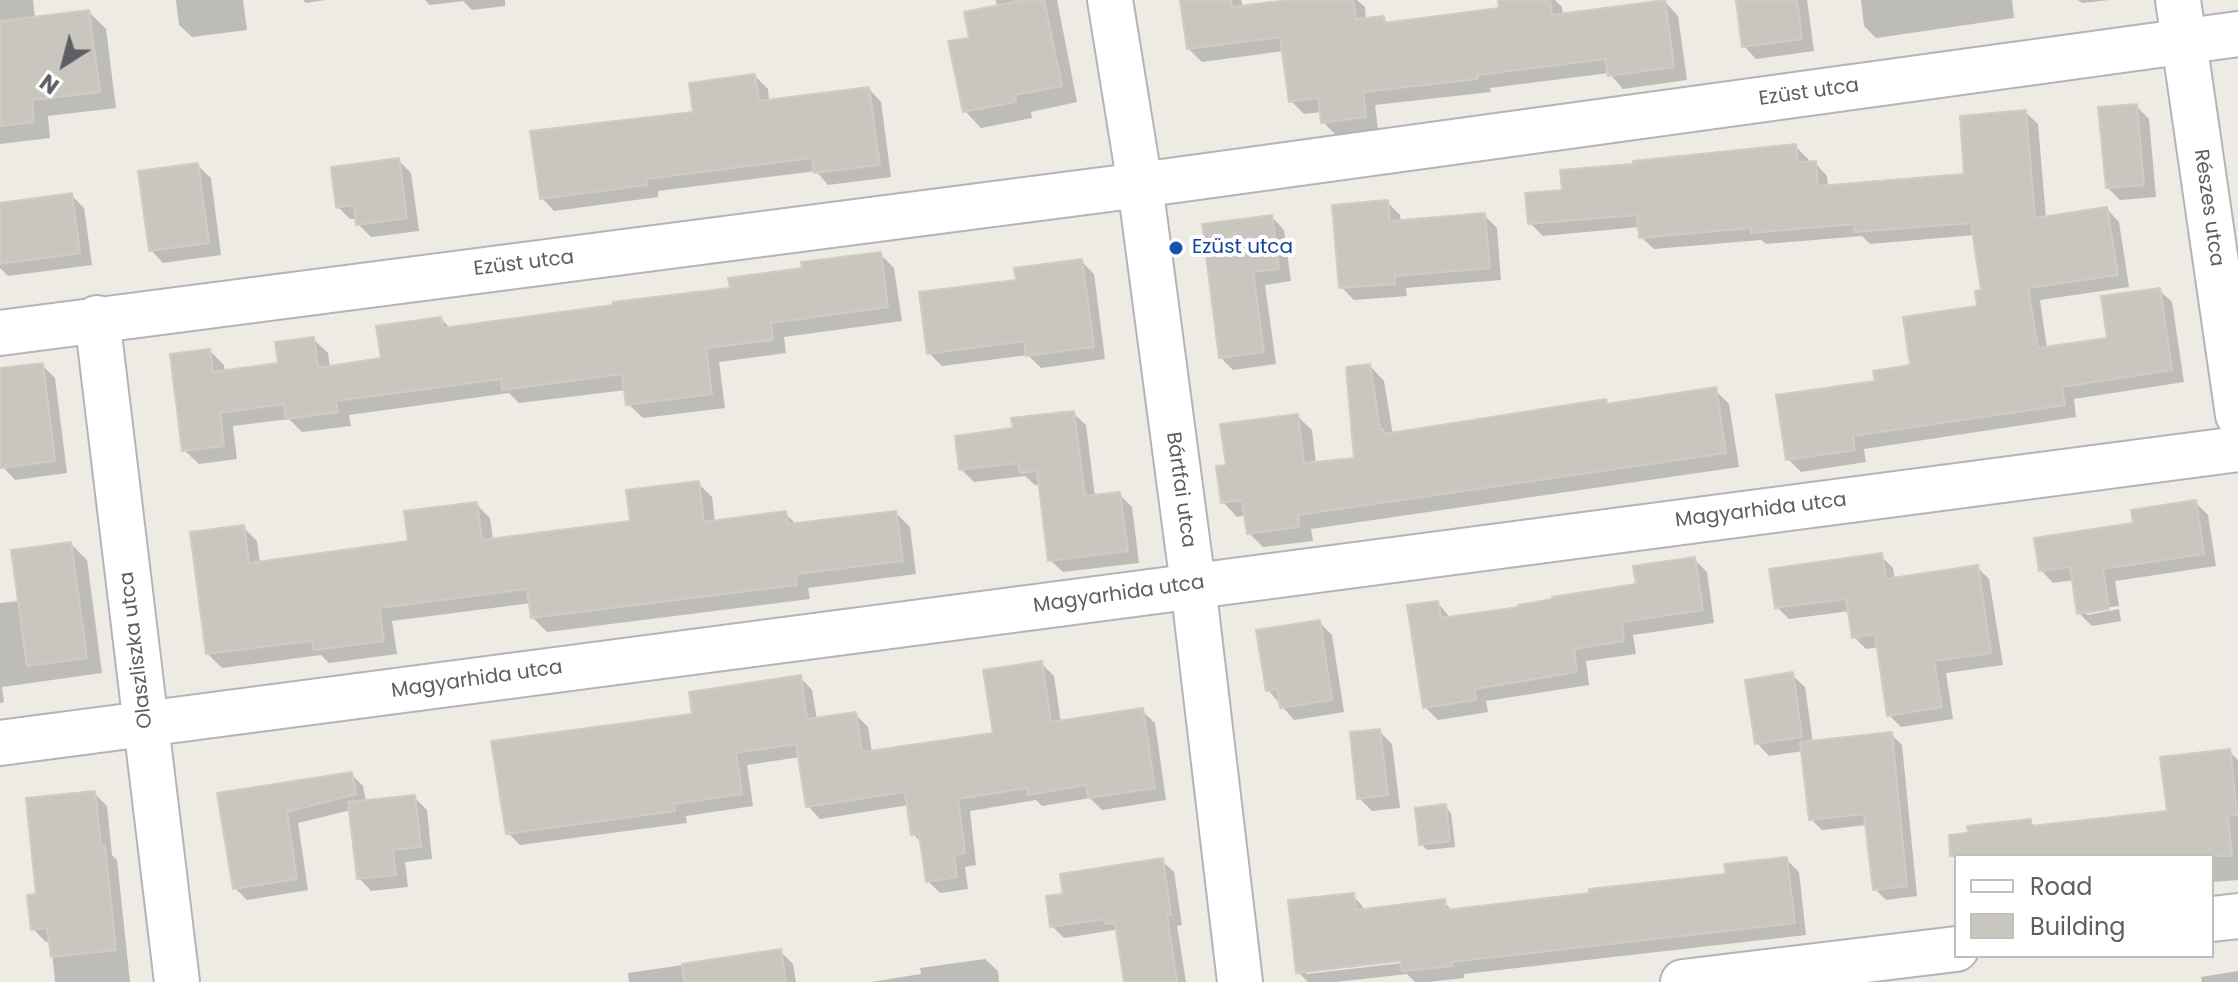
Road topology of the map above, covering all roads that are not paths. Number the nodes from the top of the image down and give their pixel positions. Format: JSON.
{"nodes":[{"id":1,"x":1110,"y":0,"type":"edge"},
{"id":2,"x":2181,"y":20,"type":"edge"},
{"id":3,"x":2238,"y":34,"type":"edge"},
{"id":4,"x":1140,"y":185,"type":"junction"},
{"id":5,"x":97,"y":318,"type":"junction"},
{"id":6,"x":0,"y":333,"type":"edge"},
{"id":7,"x":2238,"y":415,"type":"edge"},
{"id":8,"x":2238,"y":449,"type":"edge"},
{"id":9,"x":1193,"y":585,"type":"junction"},
{"id":10,"x":145,"y":724,"type":"junction"},
{"id":11,"x":0,"y":743,"type":"edge"},
{"id":12,"x":2238,"y":916,"type":"edge"},
{"id":13,"x":2214,"y":919,"type":"edge"},
{"id":14,"x":1954,"y":949,"type":"edge"},
{"id":15,"x":177,"y":982,"type":"edge"},
{"id":16,"x":1240,"y":982,"type":"edge"},
{"id":17,"x":1683,"y":982,"type":"edge"}],
"edges":[{"from":1,"to":4,"type":"street","name":"Bártfai utca"},
{"from":2,"to":3,"type":"street","name":"Ezüst utca"},
{"from":2,"to":4,"type":"street","name":"Ezüst utca"},
{"from":2,"to":7,"type":"street","name":"Részes utca"},
{"from":4,"to":5,"type":"street","name":"Ezüst utca"},
{"from":4,"to":9,"type":"street","name":"Bártfai utca"},
{"from":5,"to":6,"type":"street","name":"Ezüst utca"},
{"from":5,"to":10,"type":"street","name":"Olaszliszka utca"},
{"from":8,"to":9,"type":"street","name":"Magyarhida utca"},
{"from":9,"to":10,"type":"street","name":"Magyarhida utca"},
{"from":9,"to":16,"type":"street","name":"Bártfai utca"},
{"from":10,"to":11,"type":"street","name":"Magyarhida utca"},
{"from":10,"to":15,"type":"street","name":"Olaszliszka utca"},
{"from":12,"to":13,"type":"street"},
{"from":14,"to":17,"type":"street"}]}
